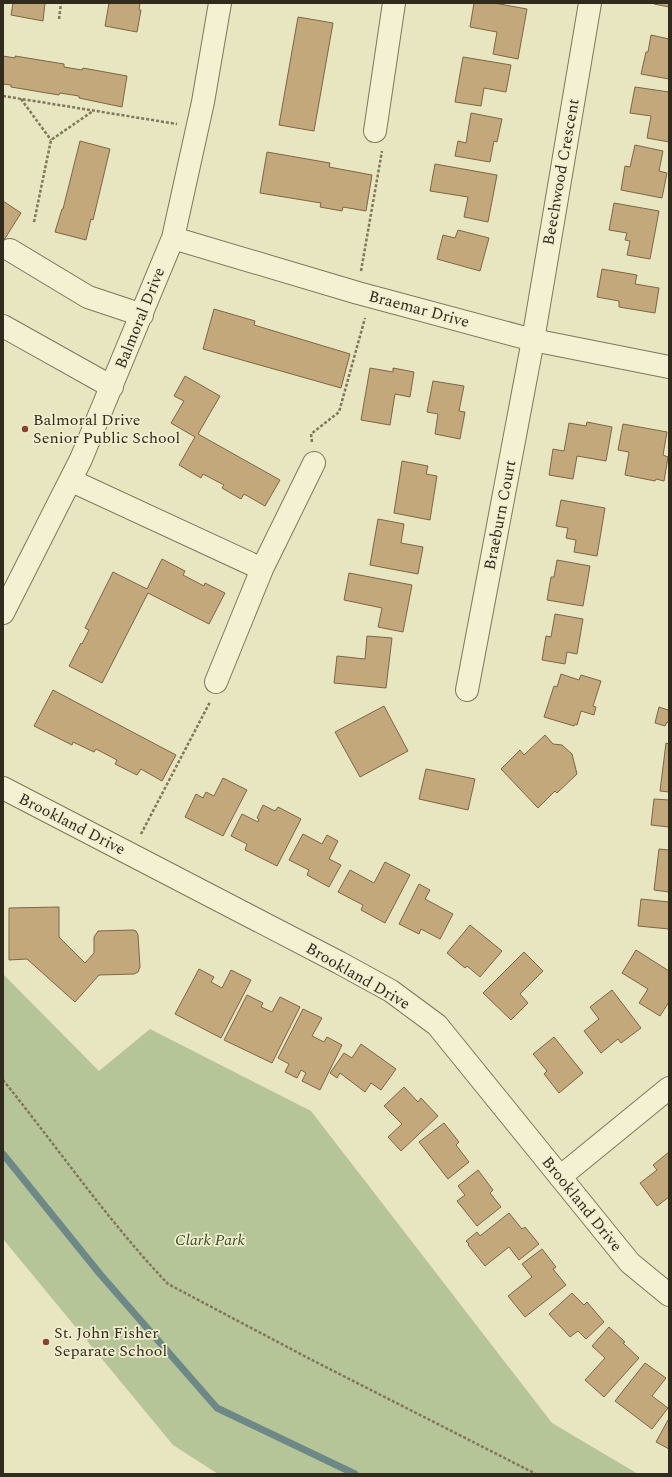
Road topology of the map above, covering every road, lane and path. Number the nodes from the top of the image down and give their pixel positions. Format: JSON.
{"nodes":[{"id":1,"x":61,"y":3,"type":"edge"},
{"id":2,"x":220,"y":3,"type":"edge"},
{"id":3,"x":394,"y":3,"type":"edge"},
{"id":4,"x":590,"y":3,"type":"edge"},
{"id":5,"x":59,"y":19,"type":"dead end"},
{"id":6,"x":3,"y":96,"type":"edge"},
{"id":7,"x":21,"y":99,"type":"junction"},
{"id":8,"x":94,"y":111,"type":"junction"},
{"id":9,"x":197,"y":128,"type":"junction"},
{"id":10,"x":375,"y":132,"type":"joint"},
{"id":11,"x":51,"y":140,"type":"junction"},
{"id":12,"x":34,"y":222,"type":"dead end"},
{"id":13,"x":173,"y":238,"type":"junction"},
{"id":14,"x":10,"y":250,"type":"dead end"},
{"id":15,"x":364,"y":294,"type":"junction"},
{"id":16,"x":142,"y":315,"type":"junction"},
{"id":17,"x":3,"y":326,"type":"edge"},
{"id":18,"x":533,"y":340,"type":"junction"},
{"id":19,"x":669,"y":367,"type":"edge"},
{"id":20,"x":112,"y":387,"type":"junction"},
{"id":21,"x":314,"y":463,"type":"joint"},
{"id":22,"x":72,"y":481,"type":"junction"},
{"id":23,"x":262,"y":568,"type":"junction"},
{"id":24,"x":3,"y":613,"type":"edge"},
{"id":25,"x":216,"y":682,"type":"joint"},
{"id":26,"x":467,"y":690,"type":"dead end"},
{"id":27,"x":3,"y":788,"type":"edge"},
{"id":28,"x":130,"y":854,"type":"junction"},
{"id":29,"x":3,"y":1080,"type":"edge"},
{"id":30,"x":669,"y":1088,"type":"edge"},
{"id":31,"x":560,"y":1177,"type":"junction"},
{"id":32,"x":669,"y":1295,"type":"edge"},
{"id":33,"x":536,"y":1474,"type":"edge"}],
"edges":[{"from":1,"to":5,"type":"path"},
{"from":2,"to":9,"type":"street","name":"Balmoral Drive"},
{"from":3,"to":10,"type":"street"},
{"from":4,"to":18,"type":"street","name":"Beechwood Crescent"},
{"from":6,"to":7,"type":"path"},
{"from":7,"to":8,"type":"path"},
{"from":7,"to":11,"type":"path"},
{"from":8,"to":9,"type":"path"},
{"from":8,"to":11,"type":"path"},
{"from":9,"to":13,"type":"street","name":"Balmoral Drive"},
{"from":10,"to":15,"type":"path"},
{"from":11,"to":12,"type":"path"},
{"from":13,"to":15,"type":"street","name":"Braemar Drive"},
{"from":13,"to":16,"type":"street","name":"Balmoral Drive"},
{"from":14,"to":16,"type":"street"},
{"from":15,"to":18,"type":"street","name":"Braemar Drive"},
{"from":15,"to":21,"type":"path"},
{"from":16,"to":20,"type":"street","name":"Balmoral Drive"},
{"from":17,"to":20,"type":"street"},
{"from":18,"to":19,"type":"street","name":"Braemar Drive"},
{"from":18,"to":26,"type":"street","name":"Braeburn Court"},
{"from":20,"to":22,"type":"street","name":"Balmoral Drive"},
{"from":21,"to":23,"type":"street"},
{"from":22,"to":23,"type":"street"},
{"from":22,"to":24,"type":"street","name":"Balmoral Drive"},
{"from":23,"to":25,"type":"street"},
{"from":25,"to":28,"type":"path"},
{"from":27,"to":28,"type":"street","name":"Brookland Drive"},
{"from":28,"to":31,"type":"street","name":"Brookland Drive"},
{"from":29,"to":33,"type":"path"},
{"from":30,"to":31,"type":"street"},
{"from":31,"to":32,"type":"street","name":"Brookland Drive"}]}
